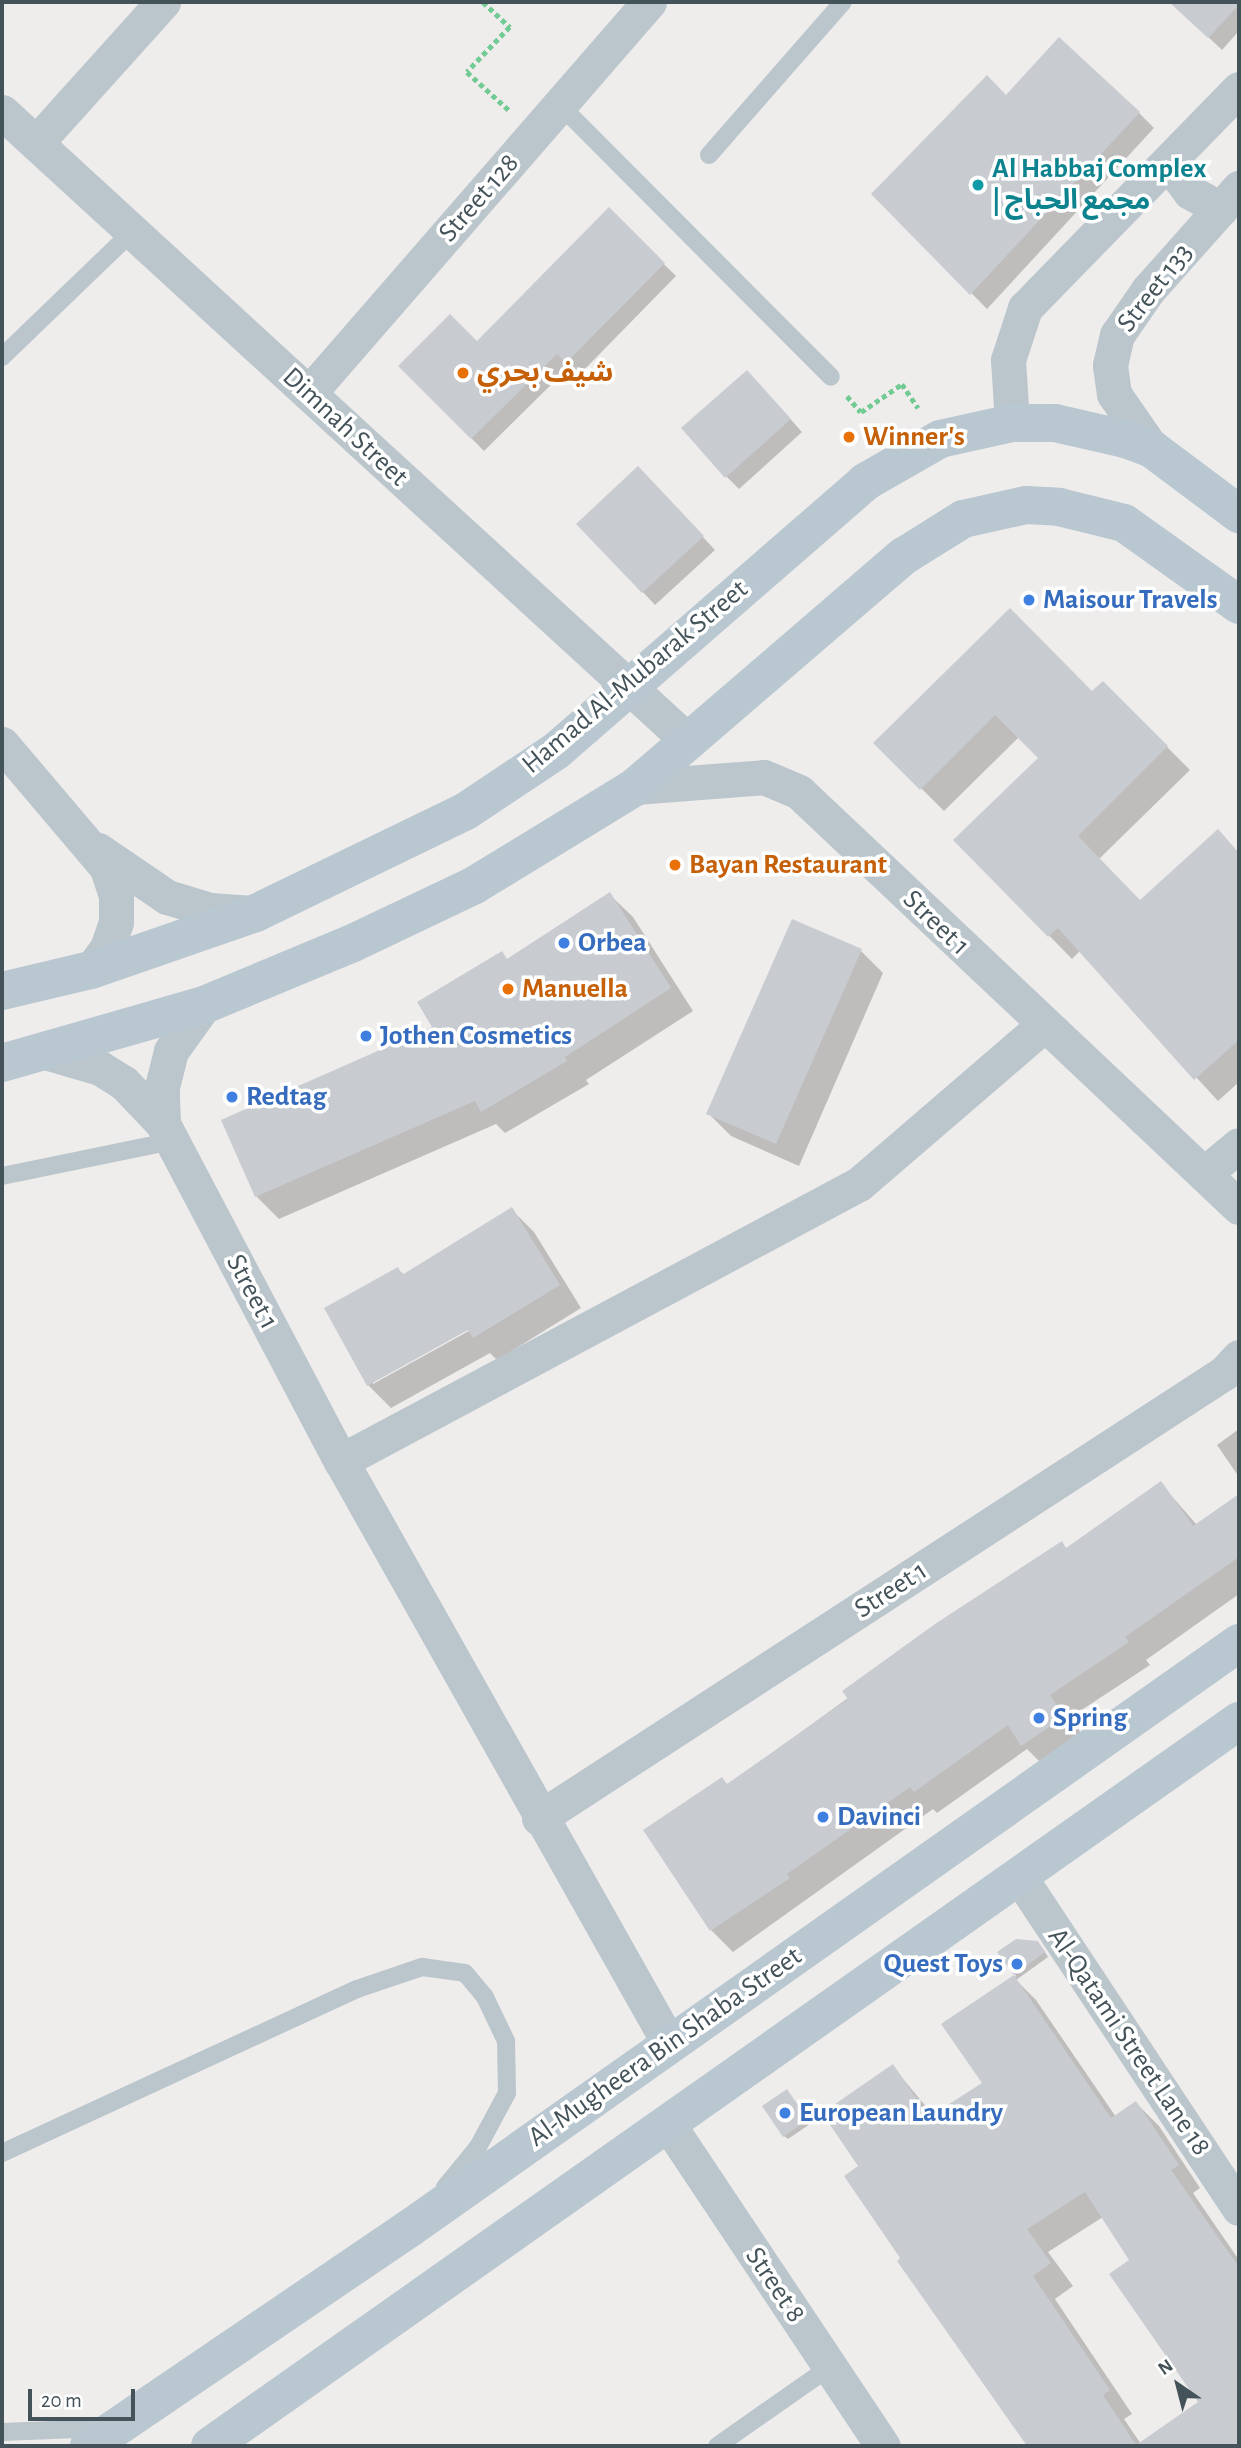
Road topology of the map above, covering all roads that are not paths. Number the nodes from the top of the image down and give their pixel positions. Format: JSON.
{"nodes":[{"id":1,"x":163,"y":2,"type":"edge"},
{"id":2,"x":649,"y":2,"type":"edge"},
{"id":3,"x":843,"y":2,"type":"edge"},
{"id":4,"x":1239,"y":89,"type":"edge"},
{"id":5,"x":559,"y":104,"type":"junction"},
{"id":6,"x":2,"y":112,"type":"edge"},
{"id":7,"x":36,"y":143,"type":"junction"},
{"id":8,"x":709,"y":155,"type":"dead end"},
{"id":9,"x":1169,"y":164,"type":"junction"},
{"id":10,"x":1230,"y":199,"type":"edge"},
{"id":11,"x":132,"y":232,"type":"junction"},
{"id":12,"x":2,"y":357,"type":"edge"},
{"id":13,"x":831,"y":377,"type":"road end"},
{"id":14,"x":309,"y":393,"type":"junction"},
{"id":15,"x":1012,"y":423,"type":"junction"},
{"id":16,"x":1152,"y":449,"type":"junction"},
{"id":17,"x":1239,"y":514,"type":"edge"},
{"id":18,"x":1239,"y":605,"type":"edge"},
{"id":19,"x":629,"y":687,"type":"junction"},
{"id":20,"x":688,"y":741,"type":"junction"},
{"id":21,"x":2,"y":744,"type":"edge"},
{"id":22,"x":635,"y":787,"type":"junction"},
{"id":23,"x":92,"y":845,"type":"junction"},
{"id":24,"x":256,"y":913,"type":"junction"},
{"id":25,"x":91,"y":971,"type":"junction"},
{"id":26,"x":2,"y":991,"type":"edge"},
{"id":27,"x":204,"y":1005,"type":"junction"},
{"id":28,"x":1043,"y":1026,"type":"junction"},
{"id":29,"x":45,"y":1052,"type":"junction"},
{"id":30,"x":2,"y":1063,"type":"edge"},
{"id":31,"x":168,"y":1132,"type":"junction"},
{"id":32,"x":1239,"y":1145,"type":"edge"},
{"id":33,"x":1204,"y":1174,"type":"junction"},
{"id":34,"x":2,"y":1176,"type":"edge"},
{"id":35,"x":1239,"y":1207,"type":"edge"},
{"id":36,"x":1239,"y":1357,"type":"edge"},
{"id":37,"x":341,"y":1461,"type":"junction"},
{"id":38,"x":1239,"y":1643,"type":"edge"},
{"id":39,"x":1239,"y":1721,"type":"edge"},
{"id":40,"x":539,"y":1818,"type":"junction"},
{"id":41,"x":1019,"y":1876,"type":"junction"},
{"id":42,"x":669,"y":2043,"type":"junction"},
{"id":43,"x":668,"y":2124,"type":"junction"},
{"id":44,"x":2,"y":2153,"type":"edge"},
{"id":45,"x":1239,"y":2208,"type":"edge"},
{"id":46,"x":410,"y":2228,"type":"junction"},
{"id":47,"x":830,"y":2367,"type":"junction"},
{"id":48,"x":2,"y":2432,"type":"edge"},
{"id":49,"x":102,"y":2437,"type":"edge"},
{"id":50,"x":210,"y":2446,"type":"edge"},
{"id":51,"x":717,"y":2446,"type":"edge"},
{"id":52,"x":883,"y":2446,"type":"edge"}],
"edges":[{"from":1,"to":7,"type":"street"},
{"from":2,"to":5,"type":"street","name":"Street 128"},
{"from":3,"to":8,"type":"lane"},
{"from":4,"to":9,"type":"street"},
{"from":5,"to":13,"type":"lane"},
{"from":5,"to":14,"type":"street","name":"Street 128"},
{"from":6,"to":7,"type":"street","name":"Dimnah Street"},
{"from":7,"to":11,"type":"street","name":"Dimnah Street"},
{"from":9,"to":10,"type":"street","name":"Street 133"},
{"from":9,"to":15,"type":"street"},
{"from":10,"to":16,"type":"street","name":"Street 133"},
{"from":11,"to":12,"type":"lane"},
{"from":11,"to":14,"type":"street","name":"Dimnah Street"},
{"from":14,"to":19,"type":"street","name":"Dimnah Street"},
{"from":15,"to":16,"type":"main road","name":"Hamad Al-Mubarak Street"},
{"from":15,"to":19,"type":"main road","name":"Hamad Al-Mubarak Street"},
{"from":16,"to":17,"type":"main road","name":"Hamad Al-Mubarak Street"},
{"from":18,"to":20,"type":"main road"},
{"from":19,"to":20,"type":"street","name":"Dimnah Street"},
{"from":19,"to":24,"type":"main road","name":"Hamad Al-Mubarak Street"},
{"from":20,"to":22,"type":"main road"},
{"from":21,"to":23,"type":"street"},
{"from":22,"to":27,"type":"main road"},
{"from":22,"to":28,"type":"street","name":"Street 1"},
{"from":23,"to":24,"type":"street"},
{"from":23,"to":25,"type":"street"},
{"from":24,"to":25,"type":"main road","name":"Hamad Al-Mubarak Street"},
{"from":25,"to":26,"type":"main road","name":"Hamad Al-Mubarak Street"},
{"from":27,"to":29,"type":"main road"},
{"from":27,"to":31,"type":"street","name":"Street 1"},
{"from":28,"to":33,"type":"street","name":"Street 1"},
{"from":28,"to":37,"type":"street"},
{"from":29,"to":30,"type":"main road"},
{"from":29,"to":31,"type":"street","name":"Street 1"},
{"from":31,"to":34,"type":"lane"},
{"from":31,"to":37,"type":"street","name":"Street 1"},
{"from":32,"to":33,"type":"street"},
{"from":33,"to":35,"type":"street","name":"Street 1"},
{"from":36,"to":40,"type":"street","name":"Street 1"},
{"from":37,"to":40,"type":"street","name":"Street 1"},
{"from":38,"to":42,"type":"main road","name":"Al-Mugheera Bin Shaba Street"},
{"from":39,"to":41,"type":"main road"},
{"from":40,"to":42,"type":"street","name":"Street 1"},
{"from":41,"to":43,"type":"main road"},
{"from":41,"to":45,"type":"street","name":"Al-Qatami Street Lane 18"},
{"from":42,"to":46,"type":"main road","name":"Al-Mugheera Bin Shaba Street"},
{"from":43,"to":47,"type":"street","name":"Street 8"},
{"from":43,"to":50,"type":"main road"},
{"from":44,"to":46,"type":"lane"},
{"from":46,"to":49,"type":"main road","name":"Al-Mugheera Bin Shaba Street"},
{"from":47,"to":51,"type":"lane"},
{"from":47,"to":52,"type":"street","name":"Street 8"},
{"from":48,"to":49,"type":"lane"}]}
